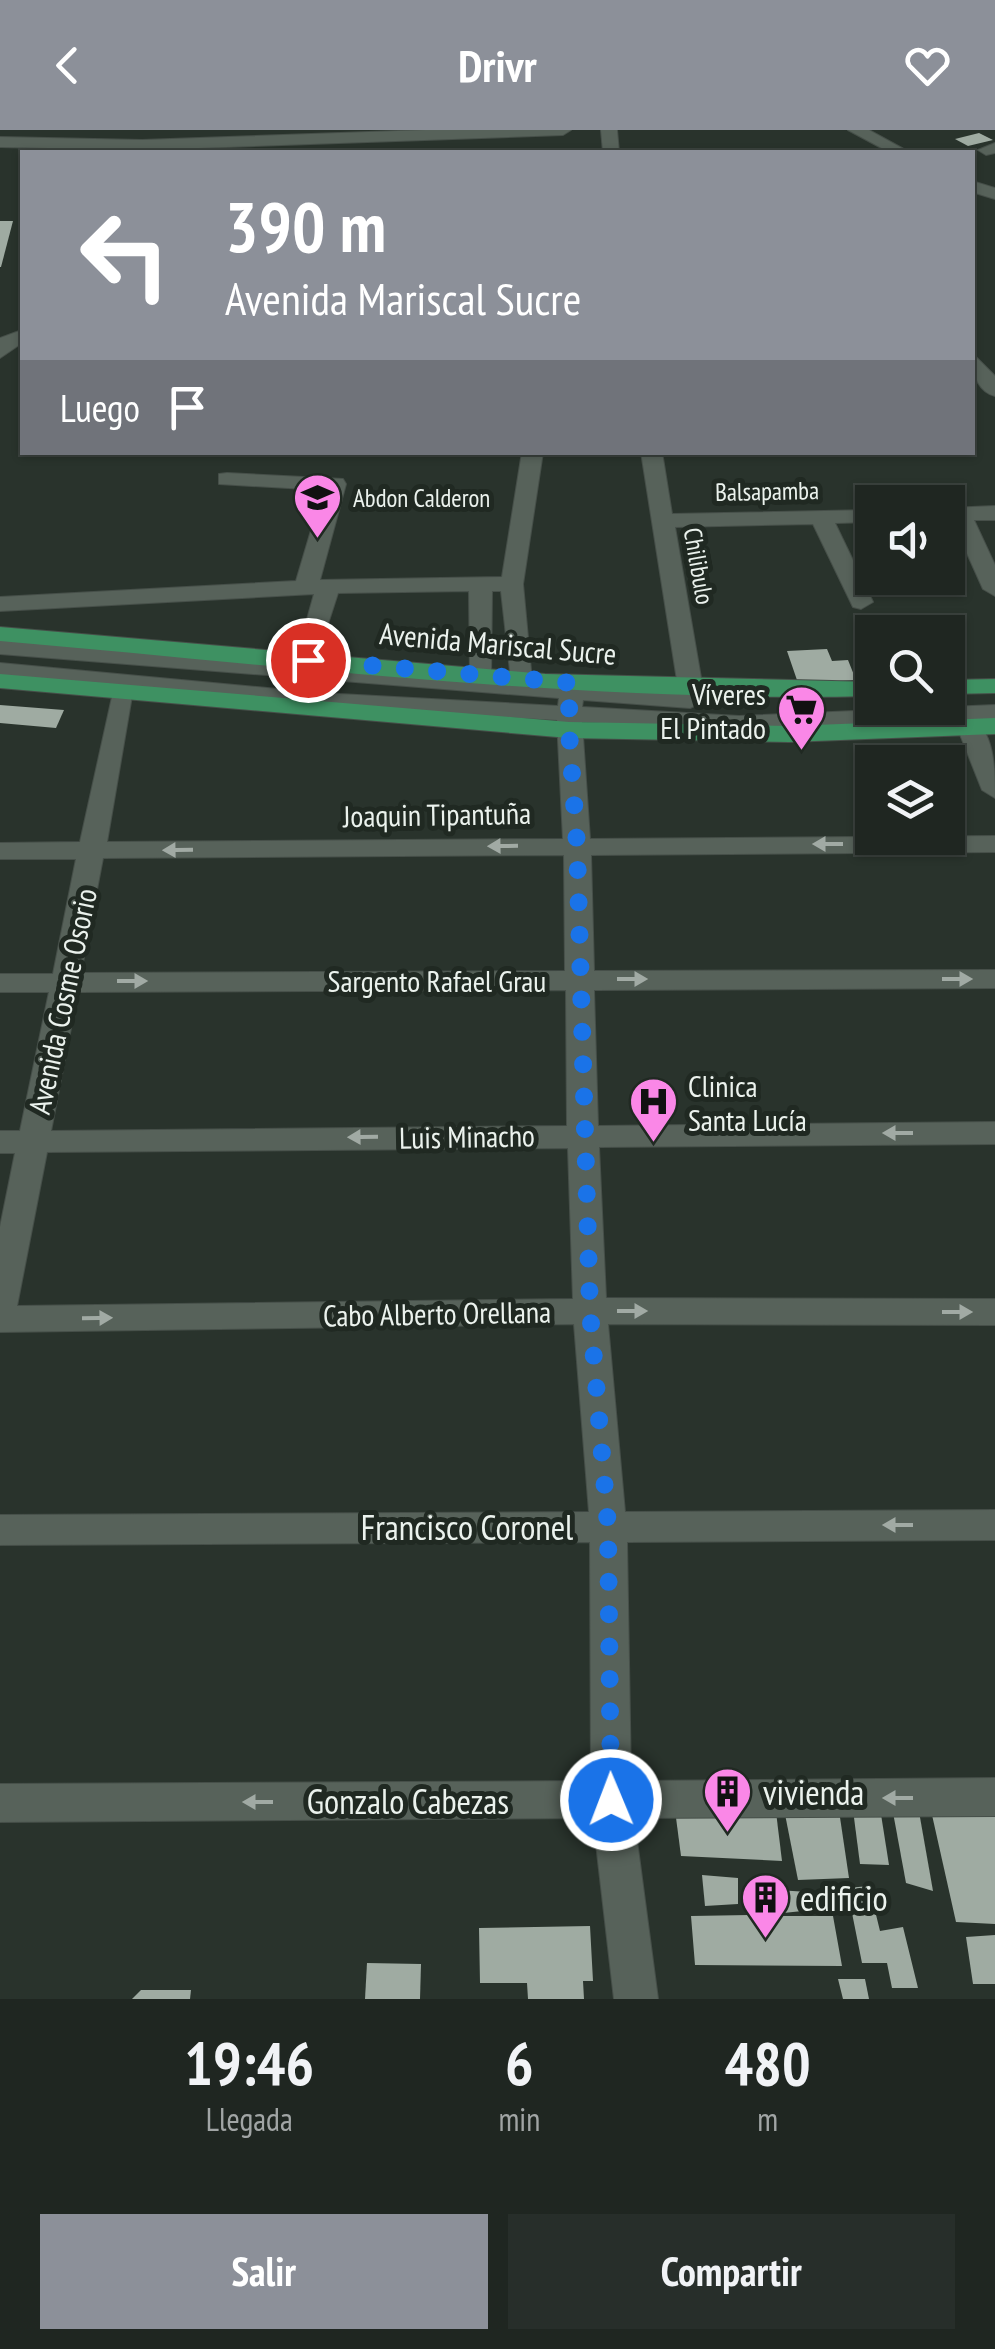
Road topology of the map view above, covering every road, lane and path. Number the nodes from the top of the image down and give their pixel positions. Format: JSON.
{"nodes":[{"id":1,"x":563,"y":130,"type":"edge"},
{"id":2,"x":856,"y":130,"type":"edge"},
{"id":3,"x":142,"y":137,"type":"edge"},
{"id":4,"x":0,"y":142,"type":"edge"},
{"id":5,"x":897,"y":150,"type":"edge"},
{"id":6,"x":20,"y":337,"type":"edge"},
{"id":7,"x":0,"y":352,"type":"edge"},
{"id":8,"x":975,"y":363,"type":"edge"},
{"id":9,"x":989,"y":388,"type":"edge"},
{"id":10,"x":532,"y":455,"type":"edge"},
{"id":11,"x":652,"y":455,"type":"edge"},
{"id":12,"x":227,"y":479,"type":"dead end"},
{"id":13,"x":995,"y":513,"type":"edge"},
{"id":14,"x":965,"y":514,"type":"edge"},
{"id":15,"x":855,"y":517,"type":"edge"},
{"id":16,"x":821,"y":518,"type":"junction"},
{"id":17,"x":664,"y":521,"type":"junction"},
{"id":18,"x":965,"y":534,"type":"edge"},
{"id":19,"x":480,"y":584,"type":"junction"},
{"id":20,"x":512,"y":584,"type":"junction"},
{"id":21,"x":317,"y":587,"type":"junction"},
{"id":22,"x":995,"y":589,"type":"edge"},
{"id":23,"x":861,"y":602,"type":"dead end"},
{"id":24,"x":0,"y":604,"type":"edge"},
{"id":25,"x":0,"y":634,"type":"edge"},
{"id":26,"x":0,"y":647,"type":"edge"},
{"id":27,"x":308,"y":660,"type":"junction"},
{"id":28,"x":0,"y":670,"type":"edge"},
{"id":29,"x":481,"y":674,"type":"junction"},
{"id":30,"x":522,"y":678,"type":"junction"},
{"id":31,"x":0,"y":681,"type":"edge"},
{"id":32,"x":995,"y":686,"type":"edge"},
{"id":33,"x":965,"y":687,"type":"edge"},
{"id":34,"x":855,"y":690,"type":"edge"},
{"id":35,"x":122,"y":693,"type":"junction"},
{"id":36,"x":693,"y":695,"type":"junction"},
{"id":37,"x":995,"y":697,"type":"edge"},
{"id":38,"x":965,"y":698,"type":"edge"},
{"id":39,"x":855,"y":700,"type":"edge"},
{"id":40,"x":570,"y":705,"type":"junction"},
{"id":41,"x":995,"y":712,"type":"edge"},
{"id":42,"x":983,"y":726,"type":"edge"},
{"id":43,"x":995,"y":790,"type":"edge"},
{"id":44,"x":995,"y":844,"type":"edge"},
{"id":45,"x":577,"y":845,"type":"junction"},
{"id":46,"x":0,"y":851,"type":"edge"},
{"id":47,"x":94,"y":851,"type":"junction"},
{"id":48,"x":581,"y":979,"type":"junction"},
{"id":49,"x":995,"y":980,"type":"edge"},
{"id":50,"x":64,"y":981,"type":"junction"},
{"id":51,"x":0,"y":983,"type":"edge"},
{"id":52,"x":995,"y":1133,"type":"edge"},
{"id":53,"x":583,"y":1134,"type":"junction"},
{"id":54,"x":0,"y":1142,"type":"edge"},
{"id":55,"x":33,"y":1142,"type":"junction"},
{"id":56,"x":0,"y":1308,"type":"edge"},
{"id":57,"x":590,"y":1311,"type":"junction"},
{"id":58,"x":995,"y":1312,"type":"edge"},
{"id":59,"x":0,"y":1319,"type":"edge"},
{"id":60,"x":995,"y":1525,"type":"edge"},
{"id":61,"x":608,"y":1526,"type":"junction"},
{"id":62,"x":0,"y":1530,"type":"edge"},
{"id":63,"x":995,"y":1797,"type":"edge"},
{"id":64,"x":611,"y":1800,"type":"junction"},
{"id":65,"x":0,"y":1803,"type":"edge"},
{"id":66,"x":636,"y":1999,"type":"edge"}],
"edges":[{"from":1,"to":3,"type":"street"},
{"from":2,"to":5,"type":"street"},
{"from":3,"to":4,"type":"street"},
{"from":6,"to":7,"type":"street"},
{"from":8,"to":9,"type":"street"},
{"from":10,"to":20,"type":"street"},
{"from":11,"to":17,"type":"street","name":"Chilibulo"},
{"from":12,"to":21,"type":"street"},
{"from":13,"to":14,"type":"street"},
{"from":15,"to":16,"type":"street","name":"Balsapamba"},
{"from":16,"to":17,"type":"street","name":"Balsapamba"},
{"from":16,"to":23,"type":"street"},
{"from":17,"to":36,"type":"street","name":"Chilibulo"},
{"from":18,"to":22,"type":"street"},
{"from":19,"to":20,"type":"street"},
{"from":19,"to":21,"type":"street"},
{"from":19,"to":29,"type":"street"},
{"from":20,"to":30,"type":"street"},
{"from":21,"to":24,"type":"street"},
{"from":21,"to":27,"type":"street"},
{"from":25,"to":27,"type":"main road","name":"Avenida Mariscal Sucre"},
{"from":26,"to":40,"type":"street"},
{"from":27,"to":29,"type":"main road","name":"Avenida Mariscal Sucre"},
{"from":28,"to":40,"type":"street"},
{"from":29,"to":30,"type":"main road","name":"Avenida Mariscal Sucre"},
{"from":30,"to":40,"type":"main road","name":"Avenida Mariscal Sucre"},
{"from":31,"to":35,"type":"main road","name":"Avenida Mariscal Sucre"},
{"from":32,"to":33,"type":"main road"},
{"from":34,"to":36,"type":"main road"},
{"from":35,"to":40,"type":"main road","name":"Avenida Mariscal Sucre"},
{"from":35,"to":47,"type":"street","name":"Avenida Cosme Osorio"},
{"from":36,"to":39,"type":"street"},
{"from":36,"to":40,"type":"street"},
{"from":37,"to":38,"type":"street"},
{"from":40,"to":41,"type":"street"},
{"from":40,"to":42,"type":"main road","name":"Avenida Mariscal Sucre"},
{"from":40,"to":45,"type":"street"},
{"from":42,"to":43,"type":"street"},
{"from":44,"to":45,"type":"street","name":"Joaquin Tipantuña","one_way":true},
{"from":45,"to":47,"type":"street","name":"Joaquin Tipantuña","one_way":true},
{"from":45,"to":48,"type":"street"},
{"from":46,"to":47,"type":"street","name":"Joaquin Tipantuña"},
{"from":47,"to":50,"type":"street","name":"Avenida Cosme Osorio"},
{"from":48,"to":49,"type":"street","name":"Sargento Rafael Grau","one_way":true},
{"from":50,"to":48,"type":"street","name":"Sargento Rafael Grau","one_way":true},
{"from":48,"to":53,"type":"street"},
{"from":50,"to":51,"type":"street","name":"Sargento Rafael Grau"},
{"from":50,"to":55,"type":"street","name":"Avenida Cosme Osorio"},
{"from":52,"to":53,"type":"street","name":"Luis Minacho","one_way":true},
{"from":53,"to":55,"type":"street","name":"Luis Minacho","one_way":true},
{"from":53,"to":57,"type":"street"},
{"from":54,"to":55,"type":"street","name":"Luis Minacho"},
{"from":55,"to":56,"type":"street","name":"Avenida Cosme Osorio"},
{"from":57,"to":58,"type":"street","name":"Cabo Alberto Orellana","one_way":true},
{"from":59,"to":57,"type":"street","name":"Cabo Alberto Orellana","one_way":true},
{"from":57,"to":61,"type":"street"},
{"from":60,"to":61,"type":"street","name":"Francisco Coronel","one_way":true},
{"from":61,"to":62,"type":"street","name":"Francisco Coronel"},
{"from":61,"to":64,"type":"street"},
{"from":63,"to":64,"type":"street","name":"Gonzalo Cabezas","one_way":true},
{"from":64,"to":65,"type":"street","name":"Gonzalo Cabezas","one_way":true},
{"from":64,"to":66,"type":"street"}]}
